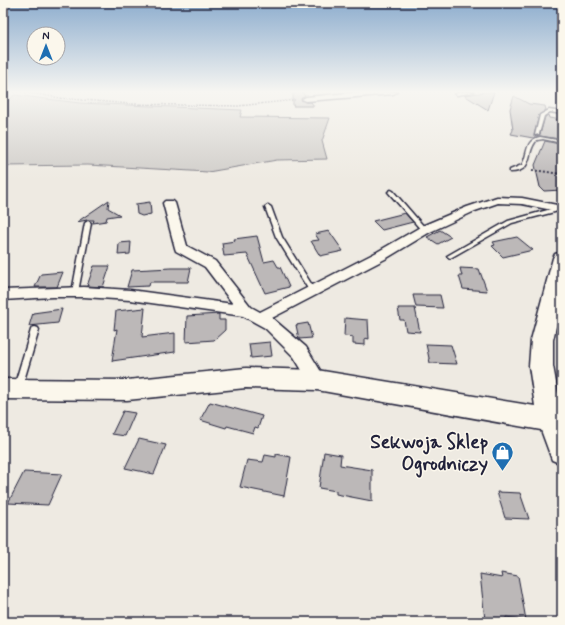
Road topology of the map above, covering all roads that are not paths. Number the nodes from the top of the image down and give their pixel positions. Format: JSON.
{"nodes":[{"id":1,"x":540,"y":121,"type":"edge"},
{"id":2,"x":537,"y":134,"type":"dead end"},
{"id":3,"x":562,"y":142,"type":"edge"},
{"id":4,"x":512,"y":171,"type":"dead end"},
{"id":5,"x":391,"y":192,"type":"dead end"},
{"id":6,"x":169,"y":203,"type":"dead end"},
{"id":7,"x":268,"y":207,"type":"dead end"},
{"id":8,"x":562,"y":208,"type":"edge"},
{"id":9,"x":88,"y":223,"type":"dead end"},
{"id":10,"x":424,"y":230,"type":"junction"},
{"id":11,"x":450,"y":256,"type":"dead end"},
{"id":12,"x":562,"y":258,"type":"edge"},
{"id":13,"x":312,"y":290,"type":"junction"},
{"id":14,"x":75,"y":292,"type":"junction"},
{"id":15,"x":3,"y":295,"type":"edge"},
{"id":16,"x":253,"y":315,"type":"junction"},
{"id":17,"x":35,"y":330,"type":"dead end"},
{"id":18,"x":317,"y":380,"type":"junction"},
{"id":19,"x":10,"y":389,"type":"edge"},
{"id":20,"x":550,"y":420,"type":"junction"},
{"id":21,"x":562,"y":451,"type":"edge"}],
"edges":[{"from":1,"to":2,"type":"lane"},
{"from":3,"to":4,"type":"lane"},
{"from":5,"to":10,"type":"lane"},
{"from":6,"to":16,"type":"street"},
{"from":7,"to":13,"type":"lane"},
{"from":8,"to":10,"type":"street"},
{"from":8,"to":11,"type":"lane"},
{"from":9,"to":14,"type":"lane"},
{"from":10,"to":13,"type":"street"},
{"from":12,"to":20,"type":"street"},
{"from":13,"to":16,"type":"street"},
{"from":14,"to":15,"type":"street"},
{"from":14,"to":16,"type":"street"},
{"from":16,"to":18,"type":"street"},
{"from":17,"to":19,"type":"lane"},
{"from":18,"to":19,"type":"street"},
{"from":18,"to":20,"type":"street"},
{"from":20,"to":21,"type":"street"}]}
